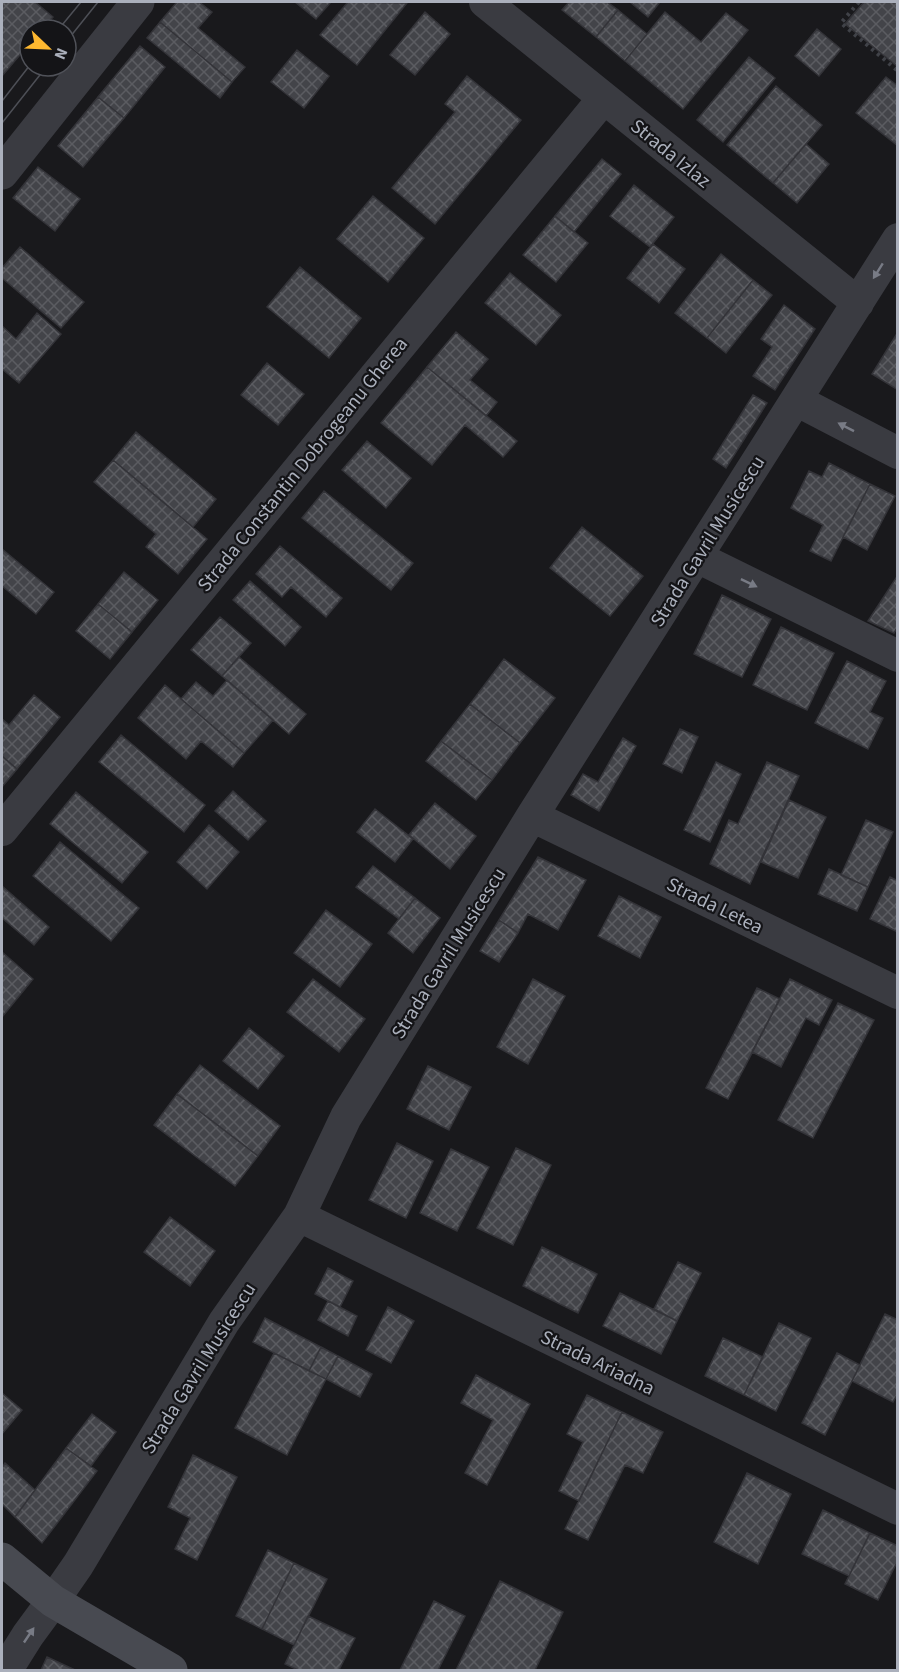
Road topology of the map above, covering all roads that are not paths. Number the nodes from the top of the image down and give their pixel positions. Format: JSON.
{"nodes":[{"id":1,"x":138,"y":2,"type":"edge"},
{"id":2,"x":485,"y":2,"type":"edge"},
{"id":3,"x":603,"y":99,"type":"junction"},
{"id":4,"x":2,"y":173,"type":"edge"},
{"id":5,"x":897,"y":239,"type":"edge"},
{"id":6,"x":858,"y":303,"type":"junction"},
{"id":7,"x":796,"y":400,"type":"junction"},
{"id":8,"x":897,"y":453,"type":"edge"},
{"id":9,"x":697,"y":557,"type":"junction"},
{"id":10,"x":897,"y":656,"type":"edge"},
{"id":11,"x":532,"y":816,"type":"junction"},
{"id":12,"x":2,"y":830,"type":"edge"},
{"id":13,"x":897,"y":993,"type":"edge"},
{"id":14,"x":299,"y":1216,"type":"junction"},
{"id":15,"x":897,"y":1509,"type":"edge"},
{"id":16,"x":2,"y":1559,"type":"edge"},
{"id":17,"x":53,"y":1601,"type":"junction"},
{"id":18,"x":6,"y":1671,"type":"edge"},
{"id":19,"x":171,"y":1671,"type":"edge"}],
"edges":[{"from":1,"to":4,"type":"street"},
{"from":2,"to":3,"type":"street","name":"Strada Izlaz"},
{"from":3,"to":6,"type":"street","name":"Strada Izlaz"},
{"from":3,"to":12,"type":"street","name":"Strada Constantin Dobrogeanu Gherea"},
{"from":5,"to":6,"type":"street","name":"Strada Gavril Musicescu","one_way":true},
{"from":6,"to":7,"type":"street","name":"Strada Gavril Musicescu"},
{"from":8,"to":7,"type":"street","one_way":true},
{"from":7,"to":9,"type":"street","name":"Strada Gavril Musicescu"},
{"from":9,"to":10,"type":"street","one_way":true},
{"from":9,"to":11,"type":"street","name":"Strada Gavril Musicescu"},
{"from":11,"to":13,"type":"street","name":"Strada Letea"},
{"from":11,"to":14,"type":"street","name":"Strada Gavril Musicescu"},
{"from":14,"to":15,"type":"street","name":"Strada Ariadna"},
{"from":14,"to":17,"type":"street","name":"Strada Gavril Musicescu"},
{"from":16,"to":17,"type":"main road"},
{"from":18,"to":17,"type":"street","name":"Strada Gavril Musicescu","one_way":true},
{"from":17,"to":19,"type":"main road"}]}
